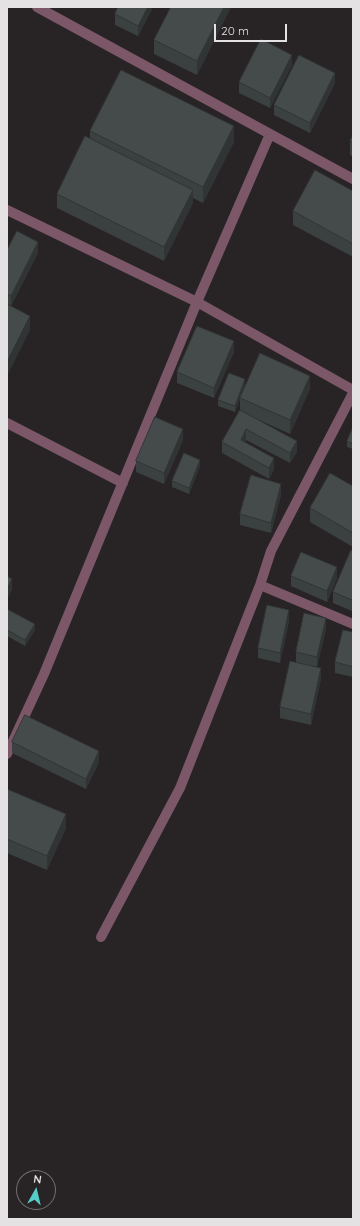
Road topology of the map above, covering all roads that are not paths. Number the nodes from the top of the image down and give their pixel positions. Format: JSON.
{"nodes":[{"id":1,"x":37,"y":7,"type":"edge"},
{"id":2,"x":270,"y":134,"type":"junction"},
{"id":3,"x":353,"y":179,"type":"edge"},
{"id":4,"x":7,"y":210,"type":"edge"},
{"id":5,"x":197,"y":302,"type":"junction"},
{"id":6,"x":353,"y":391,"type":"edge"},
{"id":7,"x":7,"y":422,"type":"edge"},
{"id":8,"x":123,"y":482,"type":"junction"},
{"id":9,"x":260,"y":585,"type":"junction"},
{"id":10,"x":353,"y":624,"type":"edge"},
{"id":11,"x":7,"y":754,"type":"edge"},
{"id":12,"x":101,"y":937,"type":"dead end"}],
"edges":[{"from":1,"to":2,"type":"street"},
{"from":2,"to":3,"type":"street"},
{"from":2,"to":5,"type":"street"},
{"from":4,"to":5,"type":"street"},
{"from":5,"to":6,"type":"street"},
{"from":5,"to":8,"type":"street"},
{"from":6,"to":9,"type":"street"},
{"from":7,"to":8,"type":"street"},
{"from":8,"to":11,"type":"street"},
{"from":9,"to":10,"type":"street"},
{"from":9,"to":12,"type":"street"}]}
